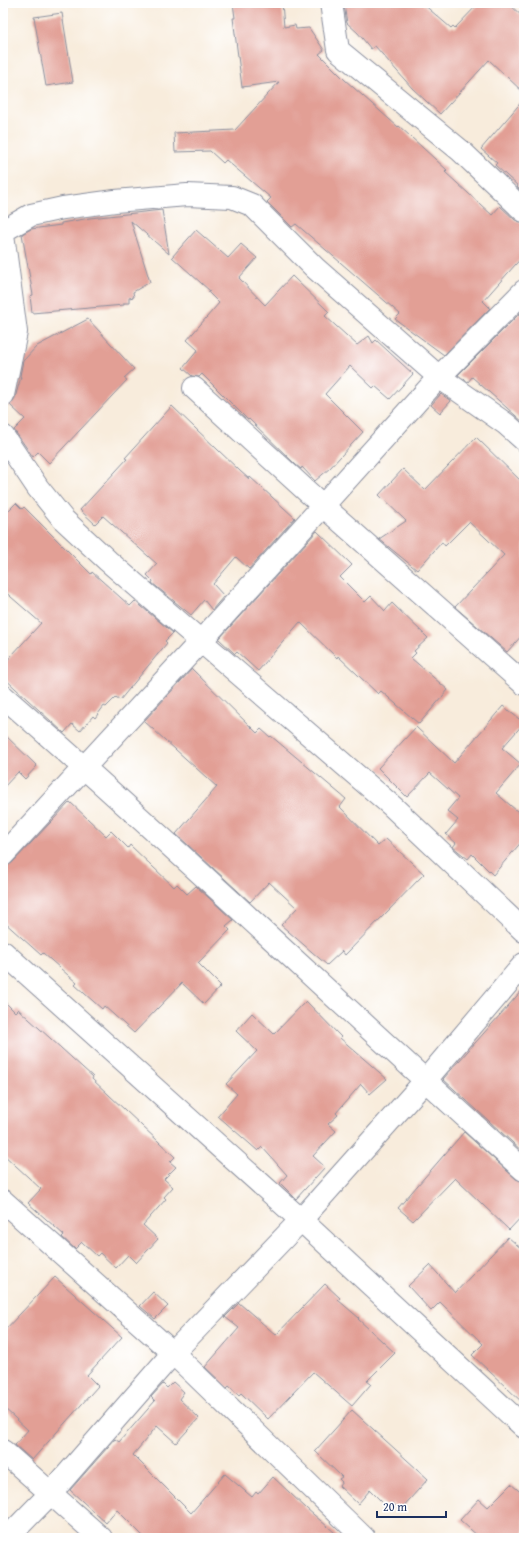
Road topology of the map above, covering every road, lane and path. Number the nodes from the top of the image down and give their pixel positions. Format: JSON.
{"nodes":[{"id":1,"x":331,"y":3,"type":"edge"},
{"id":2,"x":524,"y":211,"type":"edge"},
{"id":3,"x":3,"y":232,"type":"edge"},
{"id":4,"x":524,"y":291,"type":"edge"},
{"id":5,"x":439,"y":377,"type":"junction"},
{"id":6,"x":194,"y":388,"type":"dead end"},
{"id":7,"x":3,"y":395,"type":"edge"},
{"id":8,"x":3,"y":436,"type":"edge"},
{"id":9,"x":524,"y":440,"type":"edge"},
{"id":10,"x":322,"y":505,"type":"junction"},
{"id":11,"x":201,"y":641,"type":"junction"},
{"id":12,"x":524,"y":684,"type":"edge"},
{"id":13,"x":3,"y":696,"type":"edge"},
{"id":14,"x":84,"y":766,"type":"junction"},
{"id":15,"x":3,"y":855,"type":"edge"},
{"id":16,"x":524,"y":931,"type":"edge"},
{"id":17,"x":3,"y":952,"type":"edge"},
{"id":18,"x":524,"y":964,"type":"edge"},
{"id":19,"x":425,"y":1081,"type":"junction"},
{"id":20,"x":524,"y":1170,"type":"edge"},
{"id":21,"x":3,"y":1201,"type":"edge"},
{"id":22,"x":301,"y":1220,"type":"junction"},
{"id":23,"x":173,"y":1353,"type":"junction"},
{"id":24,"x":524,"y":1428,"type":"edge"},
{"id":25,"x":3,"y":1451,"type":"edge"},
{"id":26,"x":51,"y":1493,"type":"junction"},
{"id":27,"x":7,"y":1538,"type":"edge"},
{"id":28,"x":101,"y":1538,"type":"edge"},
{"id":29,"x":364,"y":1538,"type":"edge"}],
"edges":[{"from":1,"to":2,"type":"street"},
{"from":3,"to":5,"type":"street"},
{"from":3,"to":7,"type":"street"},
{"from":4,"to":5,"type":"street"},
{"from":5,"to":9,"type":"street"},
{"from":5,"to":10,"type":"street"},
{"from":6,"to":10,"type":"street"},
{"from":8,"to":11,"type":"street"},
{"from":10,"to":11,"type":"street"},
{"from":10,"to":12,"type":"street"},
{"from":11,"to":14,"type":"street"},
{"from":11,"to":16,"type":"street"},
{"from":13,"to":14,"type":"street"},
{"from":14,"to":15,"type":"street"},
{"from":14,"to":19,"type":"street"},
{"from":17,"to":22,"type":"street"},
{"from":18,"to":19,"type":"street"},
{"from":19,"to":20,"type":"street"},
{"from":19,"to":22,"type":"street"},
{"from":21,"to":23,"type":"street"},
{"from":22,"to":23,"type":"street"},
{"from":22,"to":24,"type":"street"},
{"from":23,"to":26,"type":"street"},
{"from":23,"to":29,"type":"street"},
{"from":25,"to":26,"type":"street"},
{"from":26,"to":27,"type":"street"},
{"from":26,"to":28,"type":"street"}]}
